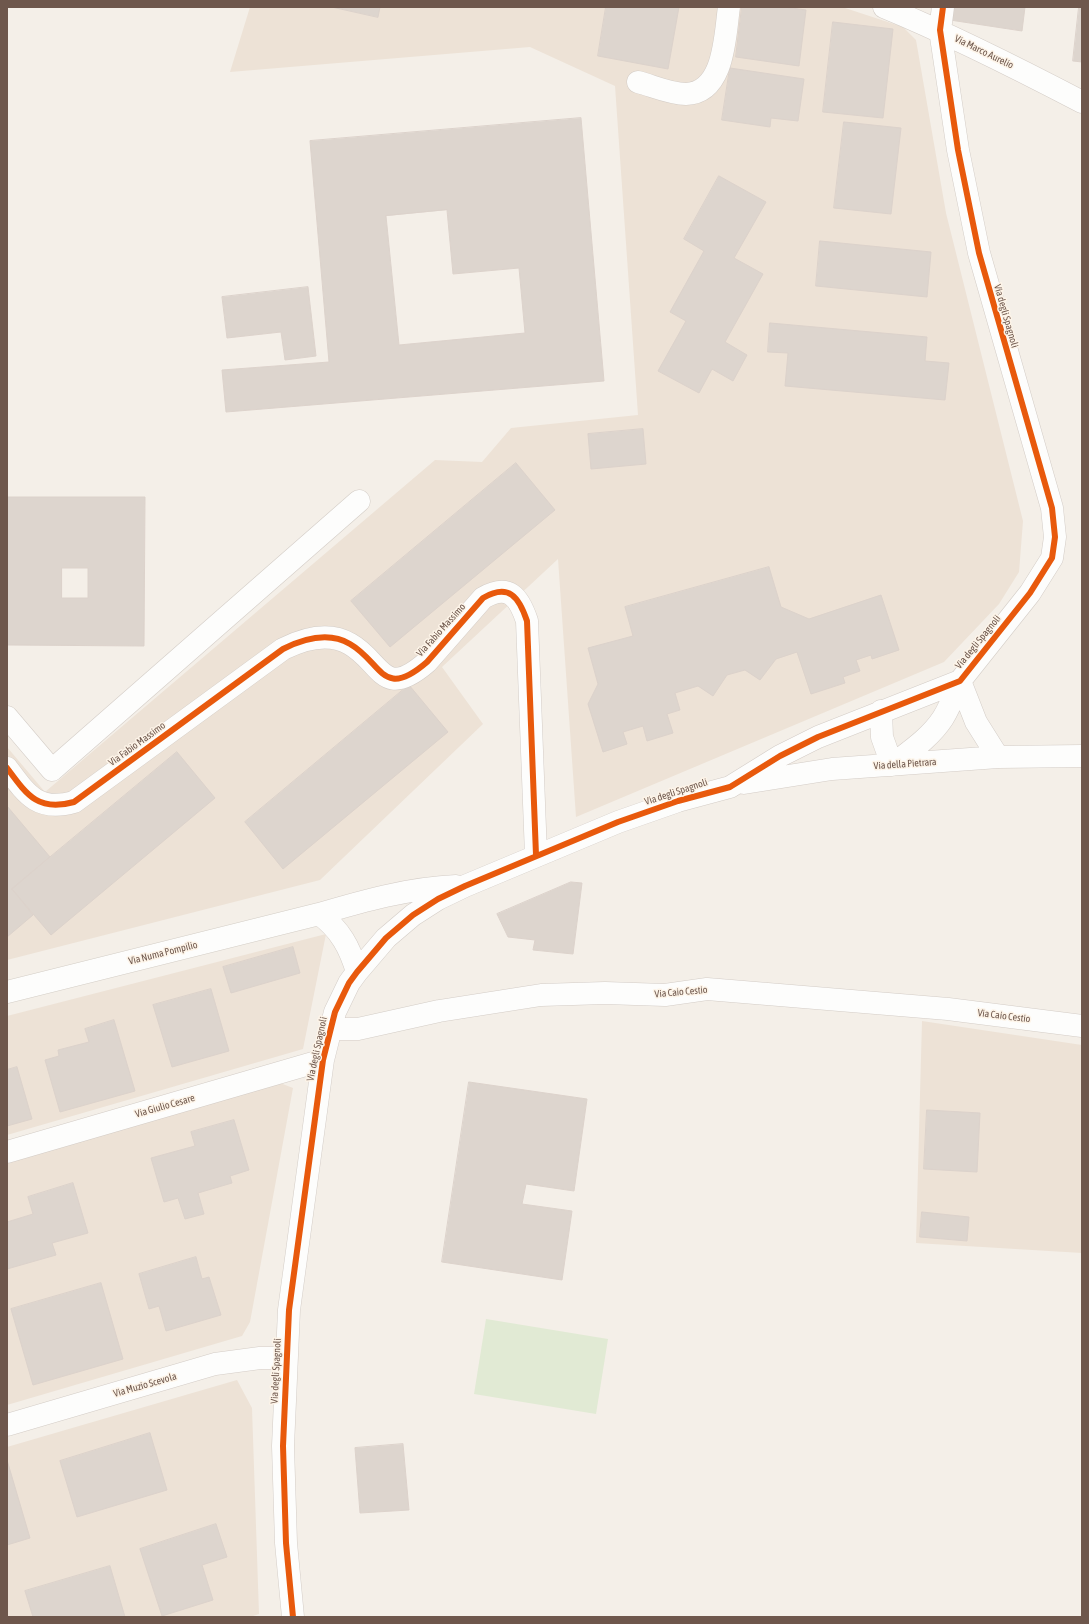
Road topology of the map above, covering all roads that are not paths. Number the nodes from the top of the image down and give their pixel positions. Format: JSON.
{"nodes":[{"id":1,"x":729,"y":7,"type":"edge"},
{"id":2,"x":884,"y":7,"type":"edge"},
{"id":3,"x":943,"y":7,"type":"edge"},
{"id":4,"x":940,"y":30,"type":"junction"},
{"id":5,"x":638,"y":82,"type":"dead end"},
{"id":6,"x":1082,"y":102,"type":"edge"},
{"id":7,"x":359,"y":501,"type":"dead end"},
{"id":8,"x":960,"y":681,"type":"junction"},
{"id":9,"x":881,"y":711,"type":"junction"},
{"id":10,"x":7,"y":717,"type":"edge"},
{"id":11,"x":1082,"y":756,"type":"edge"},
{"id":12,"x":998,"y":758,"type":"junction"},
{"id":13,"x":892,"y":765,"type":"junction"},
{"id":14,"x":7,"y":768,"type":"edge"},
{"id":15,"x":730,"y":787,"type":"junction"},
{"id":16,"x":536,"y":855,"type":"junction"},
{"id":17,"x":465,"y":886,"type":"junction"},
{"id":18,"x":319,"y":914,"type":"junction"},
{"id":19,"x":357,"y":972,"type":"junction"},
{"id":20,"x":7,"y":992,"type":"edge"},
{"id":21,"x":1082,"y":1026,"type":"edge"},
{"id":22,"x":330,"y":1030,"type":"junction"},
{"id":23,"x":323,"y":1060,"type":"junction"},
{"id":24,"x":7,"y":1152,"type":"edge"},
{"id":25,"x":286,"y":1358,"type":"junction"},
{"id":26,"x":7,"y":1425,"type":"edge"},
{"id":27,"x":293,"y":1617,"type":"edge"}],
"edges":[{"from":1,"to":5,"type":"street"},
{"from":2,"to":4,"type":"street","name":"Via Marco Aurelio"},
{"from":3,"to":4,"type":"street","name":"Via degli Spagnoli"},
{"from":4,"to":6,"type":"street","name":"Via Marco Aurelio"},
{"from":4,"to":8,"type":"street","name":"Via degli Spagnoli"},
{"from":7,"to":10,"type":"street"},
{"from":8,"to":9,"type":"street","name":"Via degli Spagnoli"},
{"from":8,"to":12,"type":"street"},
{"from":8,"to":13,"type":"street"},
{"from":9,"to":13,"type":"street"},
{"from":9,"to":15,"type":"street","name":"Via degli Spagnoli"},
{"from":11,"to":12,"type":"street","name":"Via della Pietrara"},
{"from":12,"to":13,"type":"street","name":"Via della Pietrara"},
{"from":13,"to":15,"type":"street","name":"Via della Pietrara"},
{"from":14,"to":16,"type":"street","name":"Via Fabio Massimo"},
{"from":15,"to":16,"type":"street","name":"Via degli Spagnoli"},
{"from":16,"to":17,"type":"street","name":"Via degli Spagnoli"},
{"from":17,"to":18,"type":"street","name":"Via Numa Pompilio"},
{"from":17,"to":19,"type":"street","name":"Via degli Spagnoli"},
{"from":18,"to":19,"type":"street"},
{"from":18,"to":20,"type":"street","name":"Via Numa Pompilio"},
{"from":19,"to":22,"type":"street","name":"Via degli Spagnoli"},
{"from":21,"to":22,"type":"street","name":"Via Caio Cestio"},
{"from":22,"to":23,"type":"street","name":"Via degli Spagnoli"},
{"from":23,"to":24,"type":"street","name":"Via Giulio Cesare"},
{"from":23,"to":25,"type":"street","name":"Via degli Spagnoli"},
{"from":25,"to":26,"type":"street","name":"Via Muzio Scevola"},
{"from":25,"to":27,"type":"street","name":"Via degli Spagnoli"}]}
